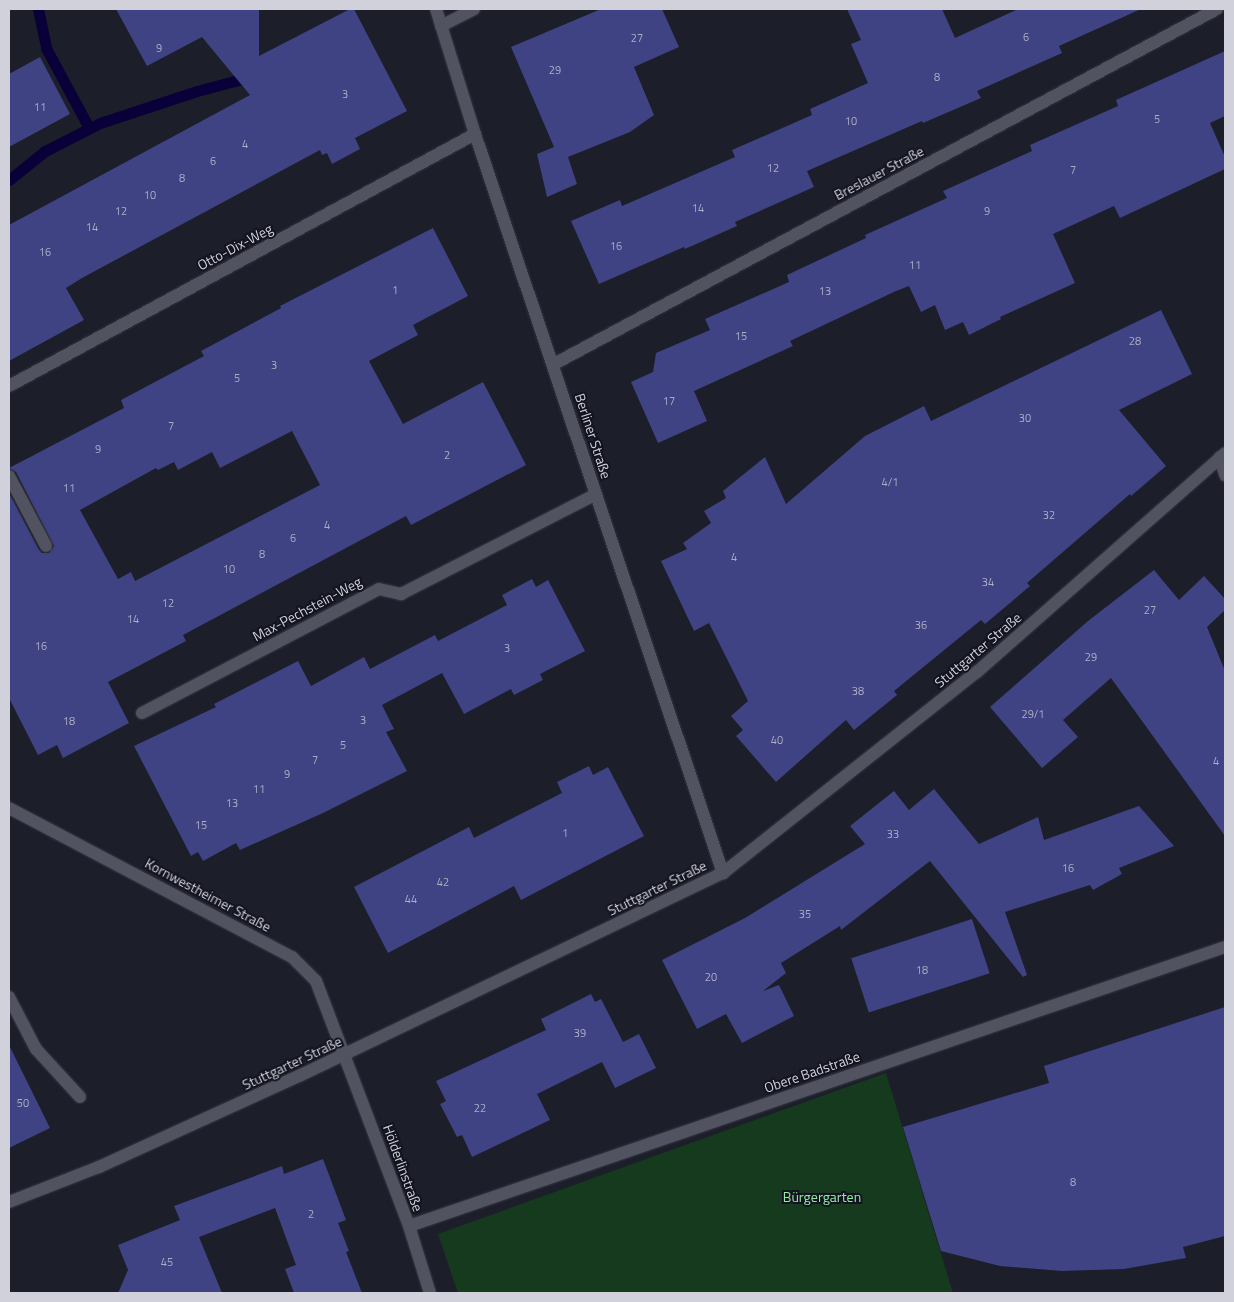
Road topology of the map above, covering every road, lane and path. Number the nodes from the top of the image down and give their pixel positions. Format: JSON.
{"nodes":[{"id":1,"x":436,"y":9,"type":"edge"},
{"id":2,"x":474,"y":9,"type":"edge"},
{"id":3,"x":1217,"y":9,"type":"edge"},
{"id":4,"x":441,"y":26,"type":"junction"},
{"id":5,"x":475,"y":134,"type":"junction"},
{"id":6,"x":554,"y":364,"type":"junction"},
{"id":7,"x":9,"y":386,"type":"edge"},
{"id":8,"x":1223,"y":456,"type":"edge"},
{"id":9,"x":1225,"y":475,"type":"edge"},
{"id":10,"x":9,"y":476,"type":"edge"},
{"id":11,"x":596,"y":494,"type":"junction"},
{"id":12,"x":46,"y":546,"type":"dead end"},
{"id":13,"x":142,"y":713,"type":"dead end"},
{"id":14,"x":9,"y":808,"type":"edge"},
{"id":15,"x":723,"y":873,"type":"junction"},
{"id":16,"x":1225,"y":947,"type":"edge"},
{"id":17,"x":9,"y":996,"type":"edge"},
{"id":18,"x":346,"y":1054,"type":"junction"},
{"id":19,"x":80,"y":1097,"type":"dead end"},
{"id":20,"x":9,"y":1202,"type":"edge"},
{"id":21,"x":408,"y":1226,"type":"junction"},
{"id":22,"x":430,"y":1293,"type":"edge"}],
"edges":[{"from":1,"to":4,"type":"street","name":"Berliner Straße"},
{"from":2,"to":4,"type":"street"},
{"from":3,"to":6,"type":"street","name":"Breslauer Straße"},
{"from":4,"to":5,"type":"street","name":"Berliner Straße"},
{"from":5,"to":6,"type":"street","name":"Berliner Straße"},
{"from":5,"to":7,"type":"street","name":"Otto-Dix-Weg"},
{"from":6,"to":11,"type":"street","name":"Berliner Straße"},
{"from":8,"to":9,"type":"street"},
{"from":8,"to":15,"type":"street","name":"Stuttgarter Straße"},
{"from":10,"to":12,"type":"street"},
{"from":11,"to":13,"type":"street","name":"Max-Pechstein-Weg"},
{"from":11,"to":15,"type":"street","name":"Berliner Straße"},
{"from":14,"to":18,"type":"street","name":"Kornwestheimer Straße"},
{"from":15,"to":18,"type":"street","name":"Stuttgarter Straße"},
{"from":16,"to":21,"type":"street","name":"Obere Badstraße"},
{"from":17,"to":19,"type":"street"},
{"from":18,"to":20,"type":"street","name":"Stuttgarter Straße"},
{"from":18,"to":21,"type":"street","name":"Hölderlinstraße"},
{"from":21,"to":22,"type":"street","name":"Hölderlinstraße"}]}
